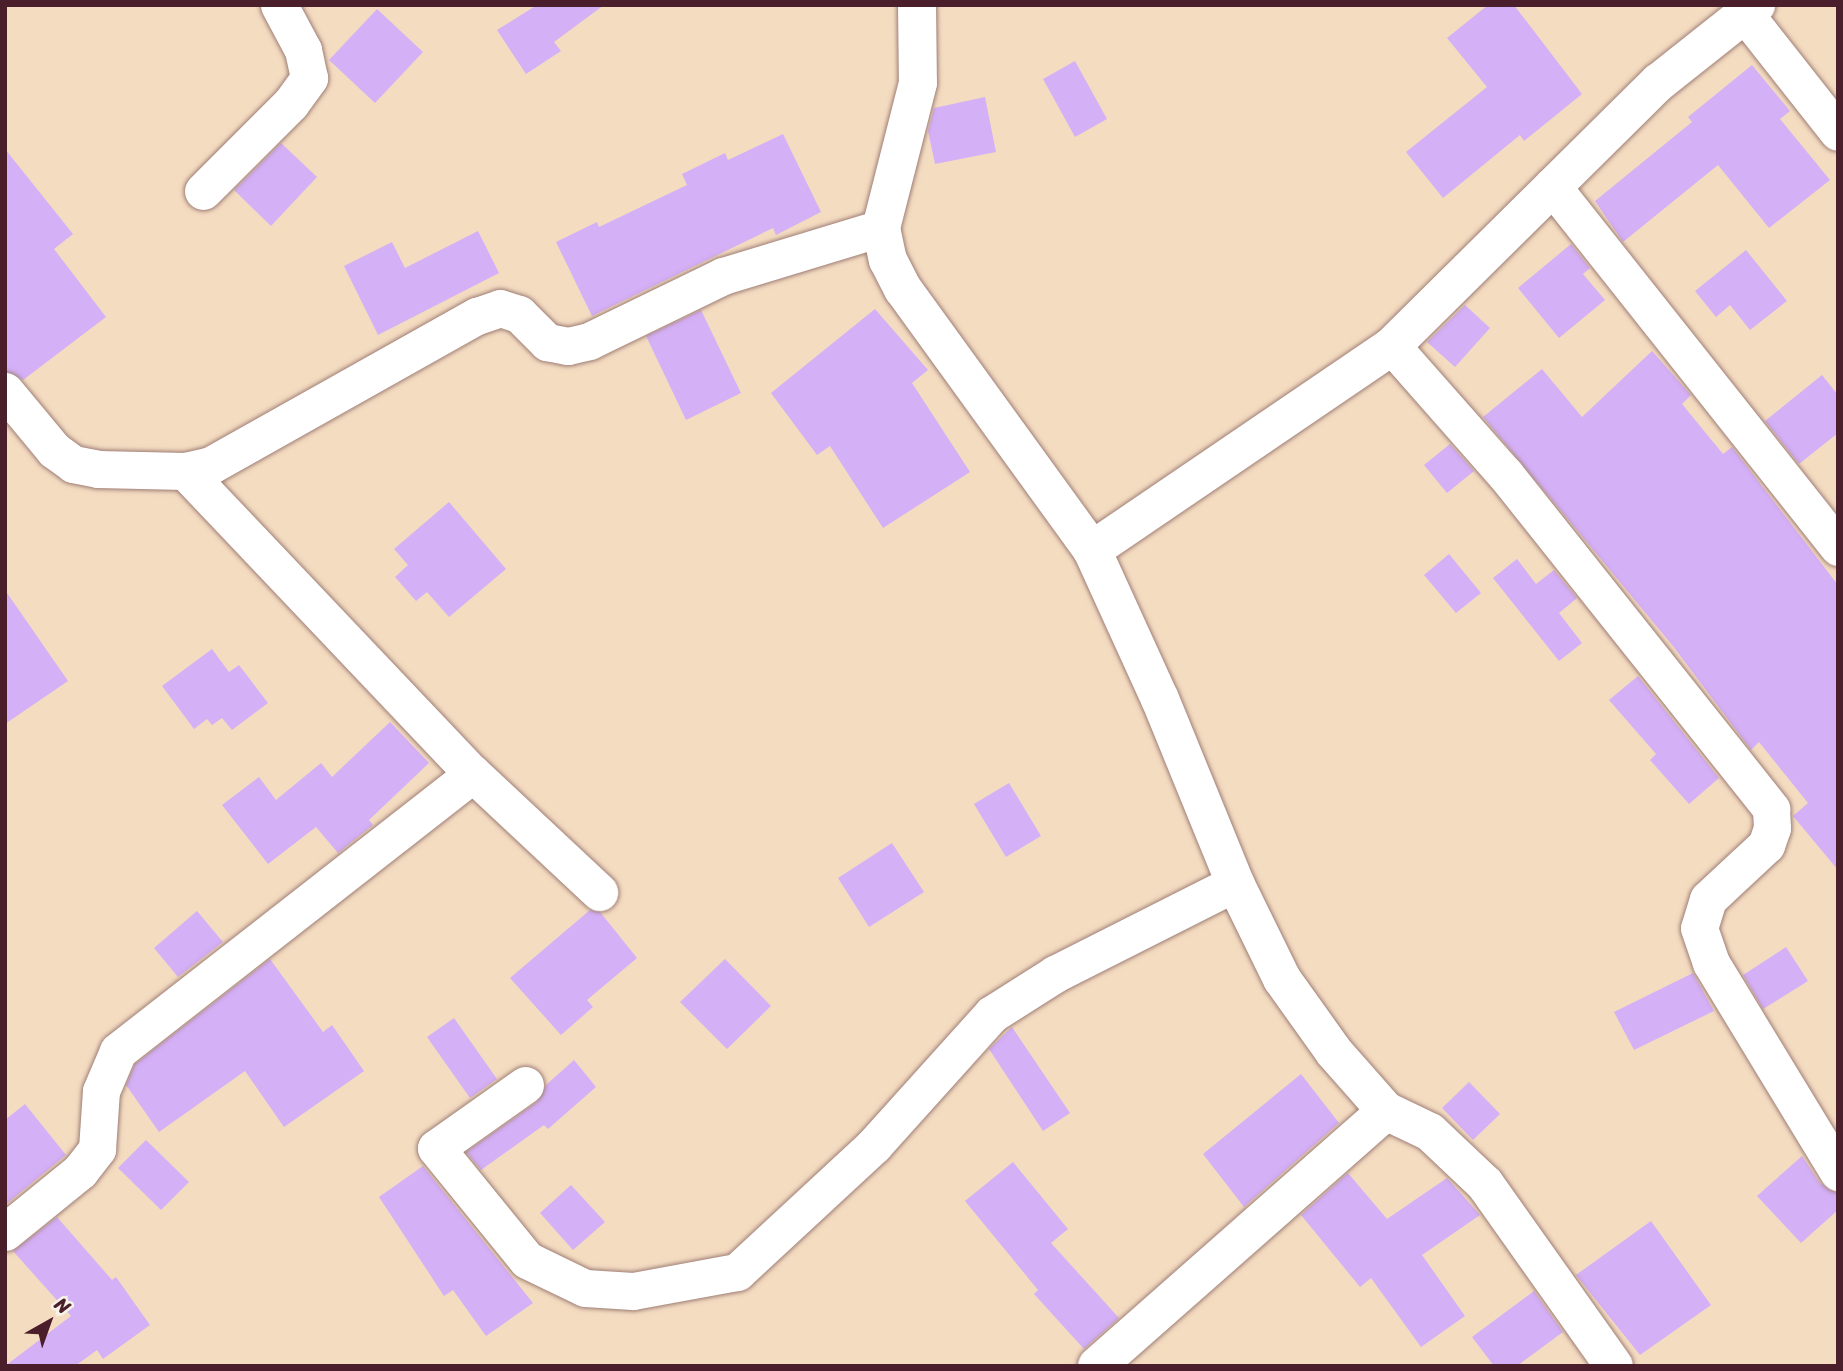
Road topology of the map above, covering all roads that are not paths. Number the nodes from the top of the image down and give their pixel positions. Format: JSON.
{"nodes":[{"id":1,"x":279,"y":5,"type":"edge"},
{"id":2,"x":917,"y":5,"type":"edge"},
{"id":3,"x":1751,"y":9,"type":"edge"},
{"id":4,"x":1838,"y":132,"type":"edge"},
{"id":5,"x":1552,"y":186,"type":"junction"},
{"id":6,"x":204,"y":191,"type":"dead end"},
{"id":7,"x":881,"y":228,"type":"junction"},
{"id":8,"x":1392,"y":346,"type":"junction"},
{"id":9,"x":5,"y":391,"type":"edge"},
{"id":10,"x":185,"y":471,"type":"junction"},
{"id":11,"x":1838,"y":547,"type":"edge"},
{"id":12,"x":1092,"y":550,"type":"junction"},
{"id":13,"x":473,"y":774,"type":"junction"},
{"id":14,"x":1235,"y":883,"type":"junction"},
{"id":15,"x":599,"y":892,"type":"dead end"},
{"id":16,"x":525,"y":1085,"type":"dead end"},
{"id":17,"x":1386,"y":1111,"type":"junction"},
{"id":18,"x":1838,"y":1172,"type":"edge"},
{"id":19,"x":5,"y":1232,"type":"edge"},
{"id":20,"x":1097,"y":1366,"type":"edge"},
{"id":21,"x":1614,"y":1366,"type":"edge"}],
"edges":[{"from":1,"to":6,"type":"street"},
{"from":2,"to":7,"type":"street"},
{"from":3,"to":4,"type":"street"},
{"from":3,"to":5,"type":"street"},
{"from":5,"to":8,"type":"street"},
{"from":5,"to":11,"type":"street"},
{"from":7,"to":10,"type":"street"},
{"from":7,"to":12,"type":"street"},
{"from":8,"to":12,"type":"street"},
{"from":8,"to":18,"type":"street"},
{"from":9,"to":10,"type":"street"},
{"from":10,"to":13,"type":"street"},
{"from":12,"to":14,"type":"street"},
{"from":13,"to":15,"type":"street"},
{"from":13,"to":19,"type":"street"},
{"from":14,"to":16,"type":"street"},
{"from":14,"to":17,"type":"street"},
{"from":17,"to":20,"type":"street"},
{"from":17,"to":21,"type":"street"}]}
